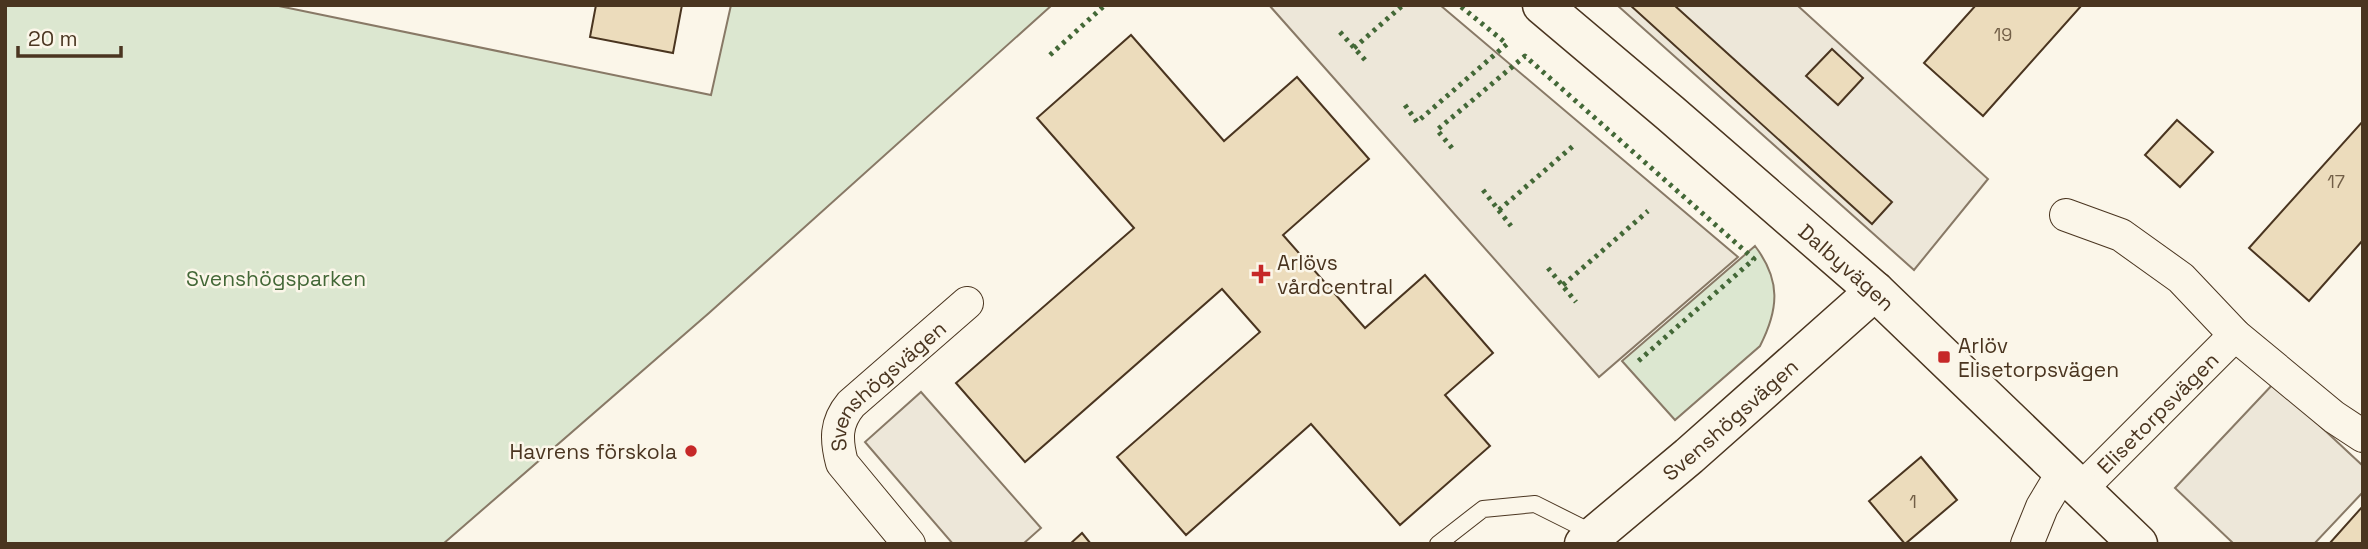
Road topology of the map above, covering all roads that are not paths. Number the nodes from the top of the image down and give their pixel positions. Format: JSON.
{"nodes":[{"id":1,"x":1542,"y":5,"type":"edge"},
{"id":2,"x":2066,"y":215,"type":"dead end"},
{"id":3,"x":1875,"y":291,"type":"junction"},
{"id":4,"x":967,"y":303,"type":"dead end"},
{"id":5,"x":2235,"y":335,"type":"junction"},
{"id":6,"x":2363,"y":436,"type":"edge"},
{"id":7,"x":2072,"y":481,"type":"junction"},
{"id":8,"x":1589,"y":539,"type":"edge"},
{"id":9,"x":909,"y":544,"type":"edge"},
{"id":10,"x":1438,"y":544,"type":"edge"},
{"id":11,"x":2027,"y":544,"type":"edge"},
{"id":12,"x":2138,"y":544,"type":"edge"}],
"edges":[{"from":1,"to":3,"type":"street","name":"Dalbyvägen"},
{"from":2,"to":5,"type":"street","name":"Elisetorpsvägen"},
{"from":3,"to":7,"type":"street","name":"Dalbyvägen"},
{"from":3,"to":8,"type":"street","name":"Svenshögsvägen"},
{"from":4,"to":9,"type":"street","name":"Svenshögsvägen"},
{"from":5,"to":6,"type":"street","name":"Elisetorpsvägen"},
{"from":5,"to":7,"type":"street","name":"Elisetorpsvägen"},
{"from":7,"to":11,"type":"street","name":"Elisetorpsvägen"},
{"from":7,"to":12,"type":"street","name":"Dalbyvägen"},
{"from":8,"to":10,"type":"lane"}]}
